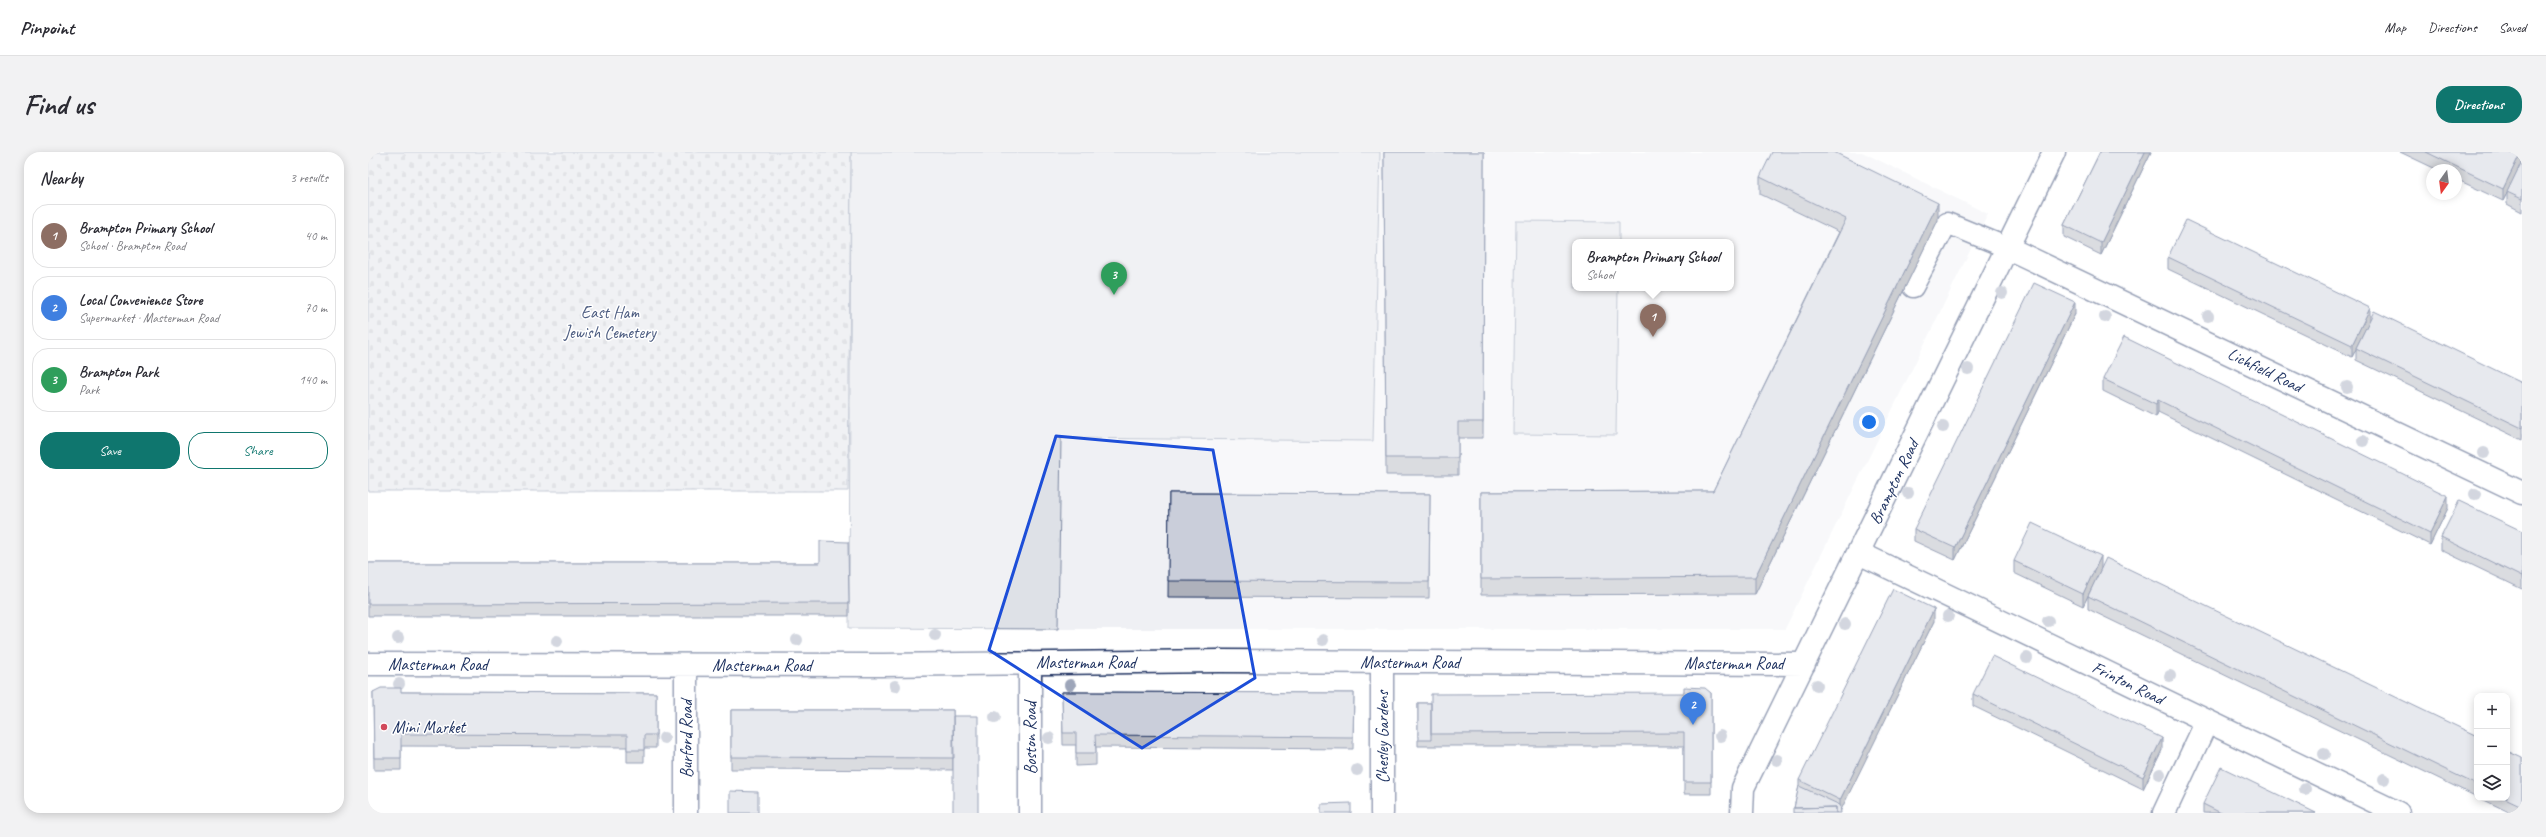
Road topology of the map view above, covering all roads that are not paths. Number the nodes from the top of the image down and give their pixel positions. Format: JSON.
{"nodes":[{"id":1,"x":2054,"y":152,"type":"edge"},
{"id":2,"x":2008,"y":248,"type":"junction"},
{"id":3,"x":1913,"y":287,"type":"dead end"},
{"id":4,"x":2522,"y":493,"type":"edge"},
{"id":5,"x":1859,"y":553,"type":"junction"},
{"id":6,"x":1382,"y":662,"type":"junction"},
{"id":7,"x":1030,"y":663,"type":"junction"},
{"id":8,"x":368,"y":664,"type":"edge"},
{"id":9,"x":1804,"y":664,"type":"junction"},
{"id":10,"x":686,"y":665,"type":"junction"},
{"id":11,"x":2207,"y":721,"type":"junction"},
{"id":12,"x":686,"y":813,"type":"edge"},
{"id":13,"x":1030,"y":813,"type":"edge"},
{"id":14,"x":1382,"y":813,"type":"edge"},
{"id":15,"x":1742,"y":813,"type":"edge"},
{"id":16,"x":2164,"y":813,"type":"edge"},
{"id":17,"x":2398,"y":813,"type":"edge"}],
"edges":[{"from":1,"to":2,"type":"street","name":"Brampton Road"},
{"from":2,"to":3,"type":"lane"},
{"from":2,"to":4,"type":"street","name":"Lichfield Road"},
{"from":2,"to":5,"type":"street","name":"Brampton Road"},
{"from":5,"to":9,"type":"street","name":"Brampton Road"},
{"from":5,"to":11,"type":"street","name":"Frinton Road"},
{"from":6,"to":7,"type":"street","name":"Masterman Road"},
{"from":6,"to":9,"type":"street","name":"Masterman Road"},
{"from":6,"to":14,"type":"street","name":"Chesley Gardens"},
{"from":7,"to":10,"type":"street","name":"Masterman Road"},
{"from":7,"to":13,"type":"street","name":"Boston Road"},
{"from":8,"to":10,"type":"street","name":"Masterman Road"},
{"from":9,"to":15,"type":"street","name":"Brampton Road"},
{"from":10,"to":12,"type":"street","name":"Burford Road"},
{"from":11,"to":16,"type":"street"},
{"from":11,"to":17,"type":"street","name":"Frinton Road"}]}
